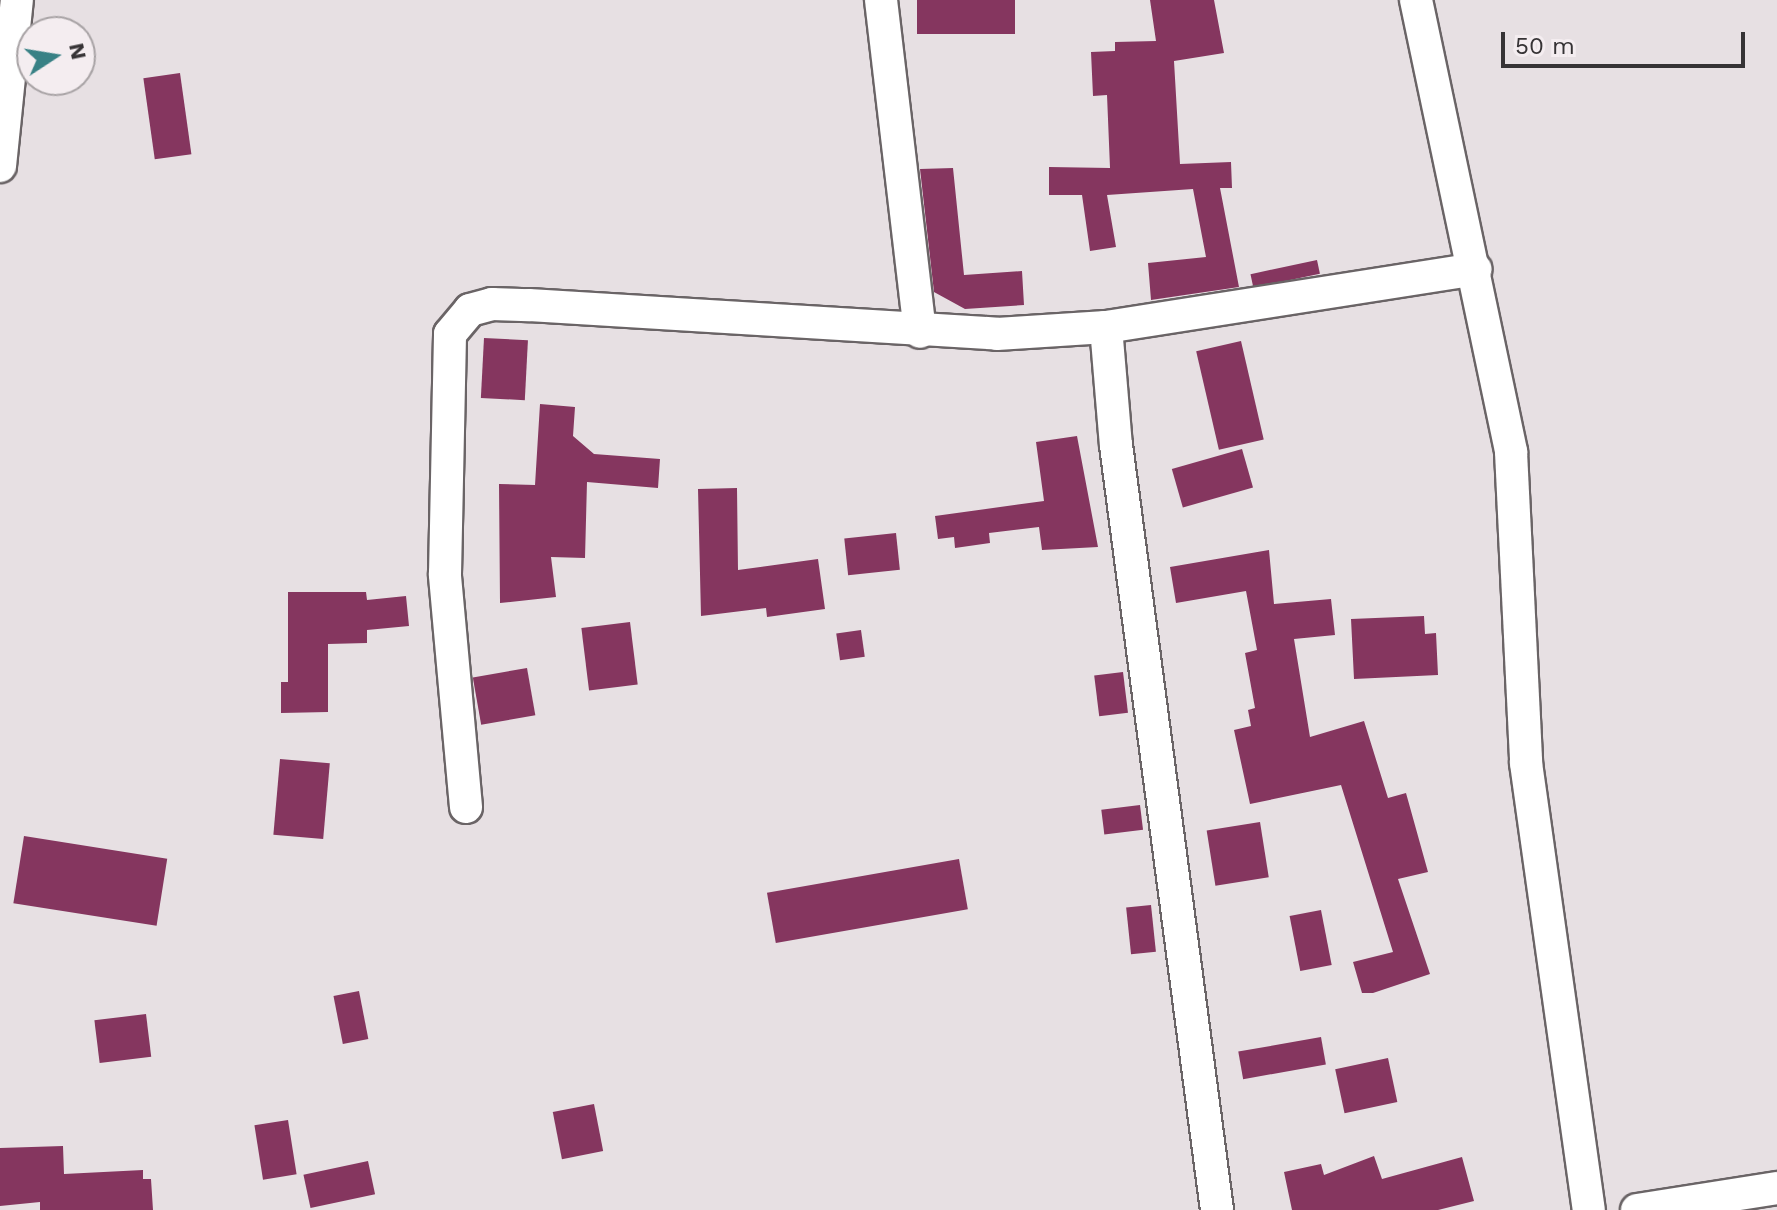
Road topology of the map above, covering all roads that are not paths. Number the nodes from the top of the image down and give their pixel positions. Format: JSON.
{"nodes":[{"id":1,"x":17,"y":0,"type":"edge"},
{"id":2,"x":881,"y":0,"type":"edge"},
{"id":3,"x":1416,"y":0,"type":"edge"},
{"id":4,"x":0,"y":166,"type":"edge"},
{"id":5,"x":1475,"y":269,"type":"junction"},
{"id":6,"x":1106,"y":327,"type":"junction"},
{"id":7,"x":920,"y":332,"type":"junction"},
{"id":8,"x":466,"y":807,"type":"dead end"},
{"id":9,"x":1777,"y":1188,"type":"edge"},
{"id":10,"x":1217,"y":1210,"type":"edge"},
{"id":11,"x":1589,"y":1210,"type":"edge"},
{"id":12,"x":1637,"y":1210,"type":"edge"}],
"edges":[{"from":1,"to":4,"type":"street"},
{"from":2,"to":7,"type":"street"},
{"from":3,"to":5,"type":"street"},
{"from":5,"to":6,"type":"street"},
{"from":5,"to":11,"type":"street"},
{"from":6,"to":7,"type":"street"},
{"from":6,"to":10,"type":"street"},
{"from":7,"to":8,"type":"street"},
{"from":9,"to":12,"type":"street"}]}
